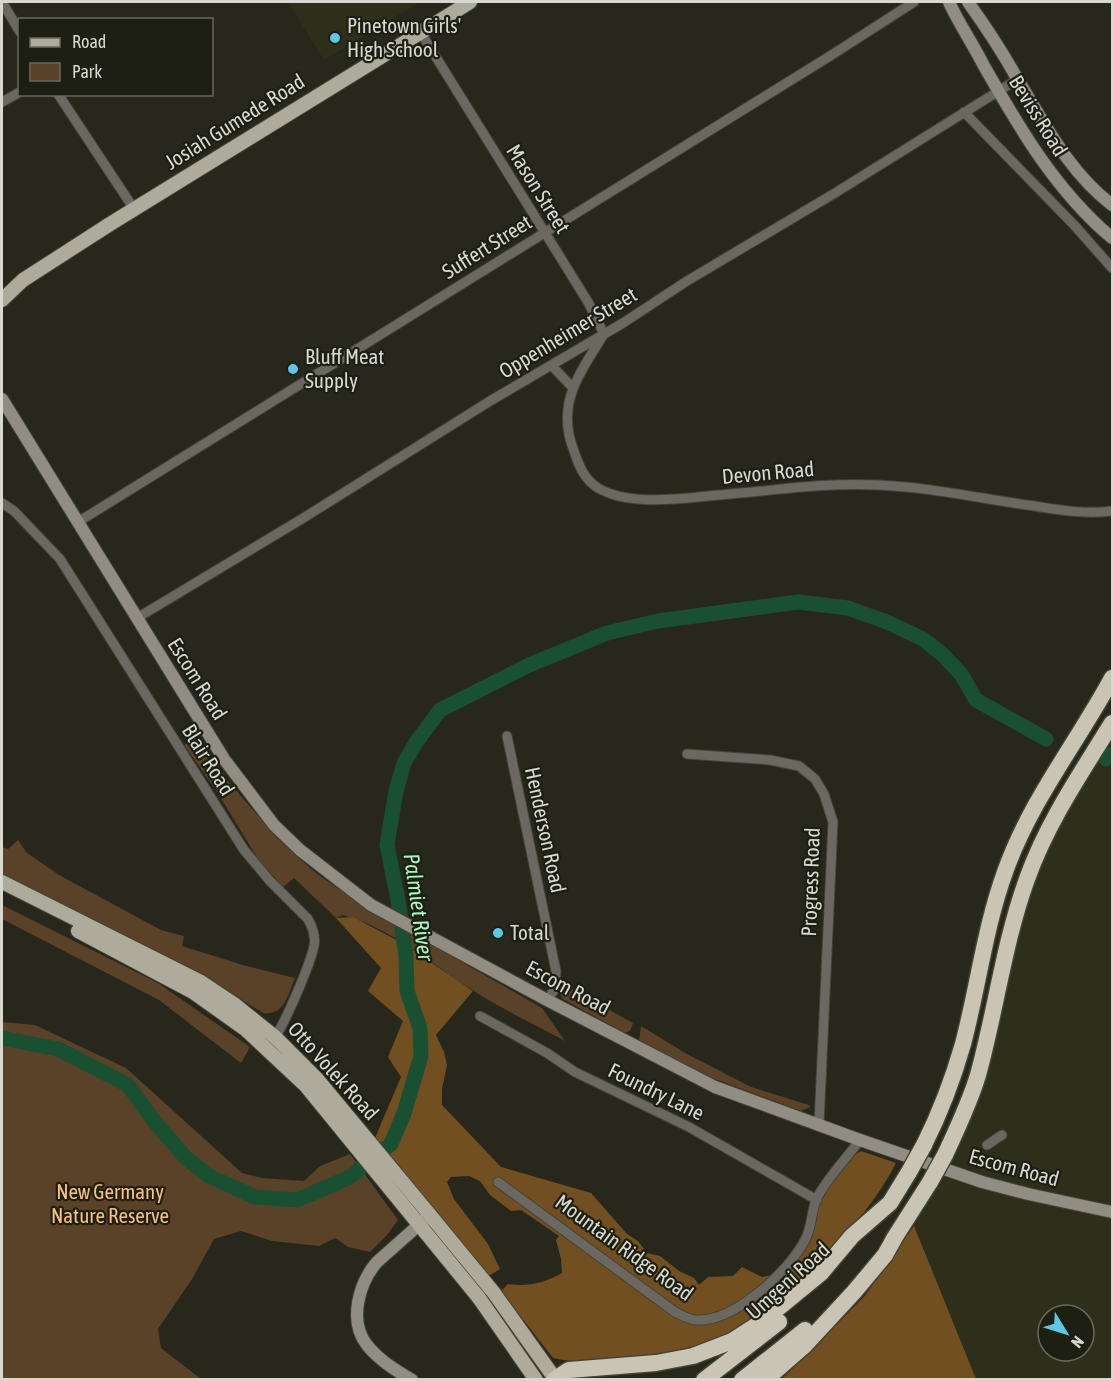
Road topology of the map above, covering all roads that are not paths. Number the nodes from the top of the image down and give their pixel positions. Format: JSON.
{"nodes":[{"id":1,"x":2,"y":2,"type":"edge"},
{"id":2,"x":470,"y":2,"type":"edge"},
{"id":3,"x":914,"y":2,"type":"edge"},
{"id":4,"x":948,"y":2,"type":"edge"},
{"id":5,"x":968,"y":2,"type":"edge"},
{"id":6,"x":18,"y":29,"type":"edge"},
{"id":7,"x":421,"y":33,"type":"junction"},
{"id":8,"x":1018,"y":79,"type":"junction"},
{"id":9,"x":997,"y":90,"type":"junction"},
{"id":10,"x":18,"y":93,"type":"edge"},
{"id":11,"x":59,"y":96,"type":"edge"},
{"id":12,"x":2,"y":102,"type":"edge"},
{"id":13,"x":964,"y":112,"type":"junction"},
{"id":14,"x":1113,"y":205,"type":"edge"},
{"id":15,"x":134,"y":209,"type":"junction"},
{"id":16,"x":543,"y":233,"type":"junction"},
{"id":17,"x":1113,"y":238,"type":"edge"},
{"id":18,"x":1113,"y":268,"type":"edge"},
{"id":19,"x":23,"y":280,"type":"junction"},
{"id":20,"x":2,"y":286,"type":"edge"},
{"id":21,"x":2,"y":300,"type":"edge"},
{"id":22,"x":604,"y":334,"type":"junction"},
{"id":23,"x":552,"y":366,"type":"junction"},
{"id":24,"x":573,"y":388,"type":"junction"},
{"id":25,"x":2,"y":399,"type":"edge"},
{"id":26,"x":2,"y":503,"type":"edge"},
{"id":27,"x":1113,"y":511,"type":"edge"},
{"id":28,"x":78,"y":522,"type":"junction"},
{"id":29,"x":137,"y":618,"type":"junction"},
{"id":30,"x":1113,"y":678,"type":"edge"},
{"id":31,"x":1113,"y":723,"type":"edge"},
{"id":32,"x":507,"y":736,"type":"dead end"},
{"id":33,"x":687,"y":754,"type":"dead end"},
{"id":34,"x":2,"y":882,"type":"edge"},
{"id":35,"x":2,"y":892,"type":"edge"},
{"id":36,"x":547,"y":1000,"type":"junction"},
{"id":37,"x":480,"y":1016,"type":"dead end"},
{"id":38,"x":270,"y":1042,"type":"junction"},
{"id":39,"x":819,"y":1124,"type":"junction"},
{"id":40,"x":1002,"y":1135,"type":"dead end"},
{"id":41,"x":860,"y":1140,"type":"junction"},
{"id":42,"x":987,"y":1145,"type":"dead end"},
{"id":43,"x":383,"y":1169,"type":"junction"},
{"id":44,"x":498,"y":1182,"type":"dead end"},
{"id":45,"x":817,"y":1200,"type":"junction"},
{"id":46,"x":890,"y":1203,"type":"junction"},
{"id":47,"x":1113,"y":1212,"type":"edge"},
{"id":48,"x":430,"y":1215,"type":"junction"},
{"id":49,"x":418,"y":1225,"type":"junction"},
{"id":50,"x":895,"y":1237,"type":"junction"},
{"id":51,"x":555,"y":1379,"type":"edge"},
{"id":52,"x":411,"y":1380,"type":"edge"},
{"id":53,"x":536,"y":1380,"type":"edge"},
{"id":54,"x":704,"y":1380,"type":"edge"},
{"id":55,"x":742,"y":1380,"type":"edge"},
{"id":56,"x":765,"y":1380,"type":"edge"}],
"edges":[{"from":1,"to":6,"type":"street"},
{"from":2,"to":7,"type":"main road","name":"Josiah Gumede Road"},
{"from":3,"to":16,"type":"street","name":"Suffert Street"},
{"from":4,"to":9,"type":"street","name":"Beviss Road"},
{"from":5,"to":8,"type":"street","name":"Beviss Road"},
{"from":7,"to":15,"type":"main road","name":"Josiah Gumede Road"},
{"from":7,"to":16,"type":"street","name":"Mason Street"},
{"from":8,"to":9,"type":"street","name":"Oppenheimer Street"},
{"from":8,"to":14,"type":"street","name":"Beviss Road"},
{"from":9,"to":13,"type":"street","name":"Oppenheimer Street"},
{"from":9,"to":17,"type":"street","name":"Beviss Road"},
{"from":10,"to":12,"type":"street"},
{"from":11,"to":15,"type":"street"},
{"from":13,"to":18,"type":"street"},
{"from":13,"to":22,"type":"street","name":"Oppenheimer Street"},
{"from":15,"to":19,"type":"main road","name":"Josiah Gumede Road"},
{"from":16,"to":22,"type":"street","name":"Mason Street"},
{"from":16,"to":28,"type":"street","name":"Suffert Street"},
{"from":19,"to":20,"type":"main road","name":"Josiah Gumede Road"},
{"from":19,"to":21,"type":"main road","name":"Josiah Gumede Road"},
{"from":22,"to":23,"type":"street","name":"Oppenheimer Street"},
{"from":22,"to":24,"type":"street","name":"Devon Road"},
{"from":23,"to":24,"type":"street"},
{"from":23,"to":29,"type":"street","name":"Oppenheimer Street"},
{"from":24,"to":27,"type":"street","name":"Devon Road"},
{"from":25,"to":28,"type":"street","name":"Escom Road"},
{"from":26,"to":38,"type":"street","name":"Blair Road"},
{"from":28,"to":29,"type":"street","name":"Escom Road"},
{"from":29,"to":36,"type":"street","name":"Escom Road"},
{"from":30,"to":46,"type":"highway","bridge":true},
{"from":31,"to":50,"type":"highway","bridge":true},
{"from":32,"to":36,"type":"street","name":"Henderson Road"},
{"from":33,"to":39,"type":"street","name":"Progress Road"},
{"from":34,"to":38,"type":"main road","name":"Otto Volek Road"},
{"from":35,"to":38,"type":"main road","name":"Otto Volek Road"},
{"from":36,"to":39,"type":"street","name":"Escom Road"},
{"from":37,"to":45,"type":"street","name":"Foundry Lane"},
{"from":38,"to":43,"type":"main road","name":"Otto Volek Road"},
{"from":39,"to":41,"type":"street","name":"Escom Road"},
{"from":40,"to":42,"type":"street"},
{"from":41,"to":45,"type":"street","name":"Mountain Ridge Road"},
{"from":41,"to":47,"type":"street","name":"Escom Road"},
{"from":43,"to":48,"type":"main road","name":"Otto Volek Road"},
{"from":43,"to":49,"type":"main road","name":"Otto Volek Road"},
{"from":44,"to":45,"type":"street","name":"Mountain Ridge Road"},
{"from":46,"to":51,"type":"highway"},
{"from":46,"to":54,"type":"highway","name":"Umgeni Road"},
{"from":48,"to":49,"type":"street"},
{"from":48,"to":51,"type":"main road","name":"Otto Volek Road"},
{"from":49,"to":52,"type":"street"},
{"from":49,"to":53,"type":"main road","name":"Otto Volek Road"},
{"from":50,"to":55,"type":"highway"},
{"from":50,"to":56,"type":"highway"}]}
